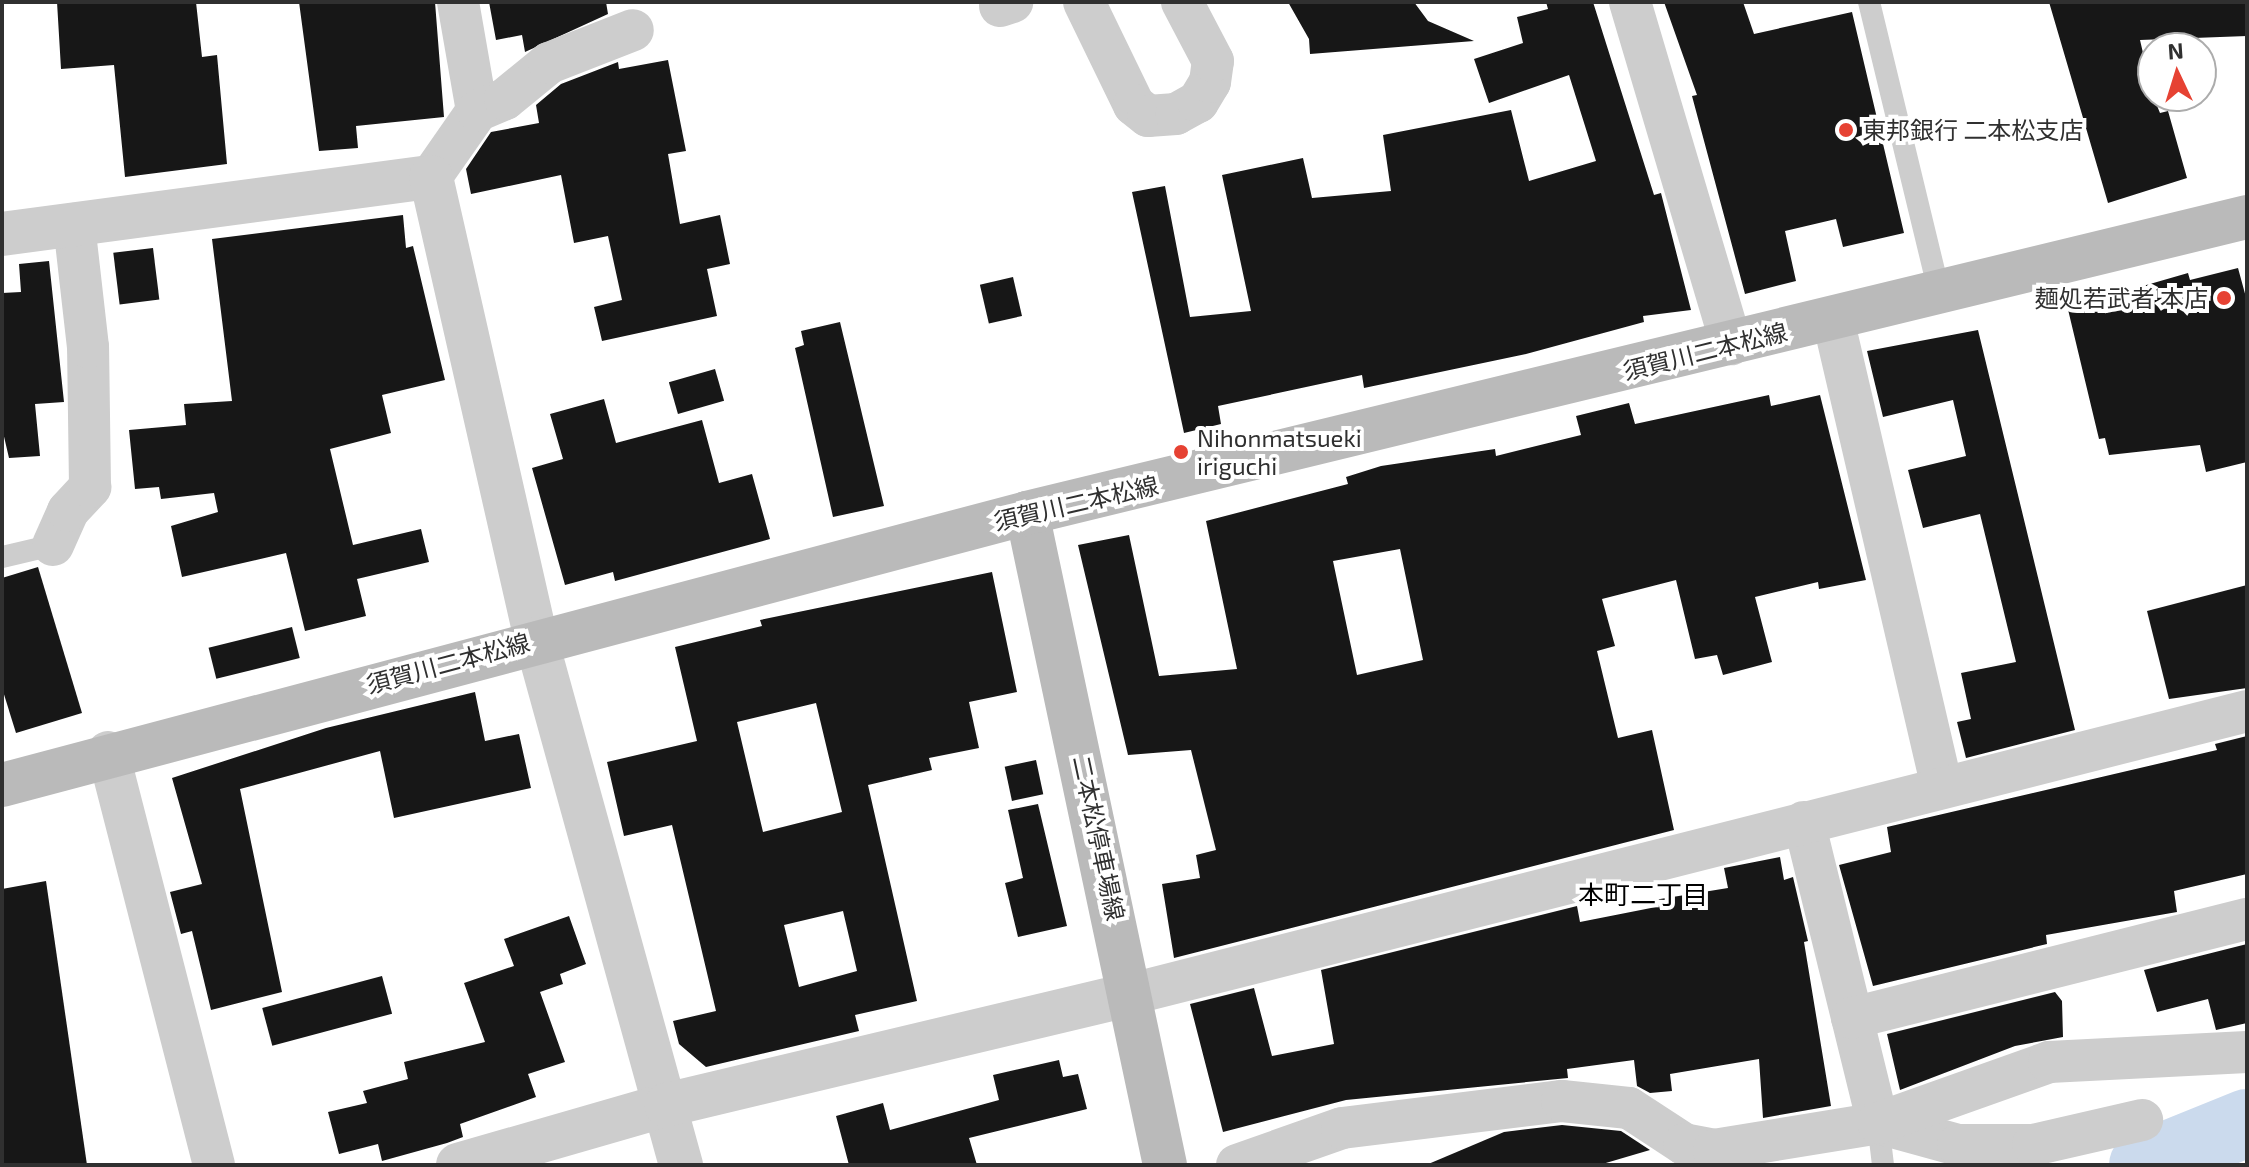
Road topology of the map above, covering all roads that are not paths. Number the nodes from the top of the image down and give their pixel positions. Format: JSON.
{"nodes":[{"id":1,"x":458,"y":2,"type":"edge"},
{"id":2,"x":1084,"y":2,"type":"edge"},
{"id":3,"x":1182,"y":2,"type":"edge"},
{"id":4,"x":1630,"y":2,"type":"edge"},
{"id":5,"x":1869,"y":2,"type":"edge"},
{"id":6,"x":633,"y":30,"type":"dead end"},
{"id":7,"x":477,"y":111,"type":"junction"},
{"id":8,"x":431,"y":177,"type":"junction"},
{"id":9,"x":2247,"y":217,"type":"edge"},
{"id":10,"x":74,"y":224,"type":"junction"},
{"id":11,"x":2,"y":234,"type":"edge"},
{"id":12,"x":1940,"y":295,"type":"junction"},
{"id":13,"x":1833,"y":319,"type":"junction"},
{"id":14,"x":1731,"y":344,"type":"junction"},
{"id":15,"x":1027,"y":513,"type":"junction"},
{"id":16,"x":53,"y":545,"type":"joint"},
{"id":17,"x":2,"y":557,"type":"edge"},
{"id":18,"x":536,"y":639,"type":"junction"},
{"id":19,"x":2247,"y":711,"type":"edge"},
{"id":20,"x":108,"y":752,"type":"junction"},
{"id":21,"x":2,"y":785,"type":"edge"},
{"id":22,"x":1942,"y":787,"type":"junction"},
{"id":23,"x":1804,"y":822,"type":"junction"},
{"id":24,"x":2247,"y":919,"type":"edge"},
{"id":25,"x":1131,"y":994,"type":"junction"},
{"id":26,"x":1852,"y":1018,"type":"junction"},
{"id":27,"x":2247,"y":1052,"type":"edge"},
{"id":28,"x":666,"y":1105,"type":"junction"},
{"id":29,"x":2142,"y":1120,"type":"dead end"},
{"id":30,"x":1878,"y":1123,"type":"junction"},
{"id":31,"x":214,"y":1165,"type":"edge"},
{"id":32,"x":458,"y":1165,"type":"edge"},
{"id":33,"x":681,"y":1165,"type":"edge"},
{"id":34,"x":1165,"y":1165,"type":"edge"},
{"id":35,"x":1237,"y":1165,"type":"edge"},
{"id":36,"x":1883,"y":1165,"type":"edge"}],
"edges":[{"from":1,"to":7,"type":"street"},
{"from":2,"to":3,"type":"street"},
{"from":4,"to":14,"type":"street"},
{"from":5,"to":12,"type":"lane"},
{"from":6,"to":7,"type":"street"},
{"from":7,"to":8,"type":"street"},
{"from":8,"to":10,"type":"street"},
{"from":8,"to":18,"type":"street"},
{"from":9,"to":12,"type":"main road","name":"須賀川二本松線"},
{"from":10,"to":11,"type":"street"},
{"from":10,"to":16,"type":"street"},
{"from":12,"to":13,"type":"main road","name":"須賀川二本松線"},
{"from":13,"to":14,"type":"main road","name":"須賀川二本松線"},
{"from":13,"to":22,"type":"street"},
{"from":14,"to":15,"type":"main road","name":"須賀川二本松線"},
{"from":15,"to":18,"type":"main road","name":"須賀川二本松線"},
{"from":15,"to":25,"type":"main road","name":"二本松停車場線"},
{"from":16,"to":17,"type":"lane"},
{"from":18,"to":20,"type":"main road","name":"須賀川二本松線"},
{"from":18,"to":28,"type":"street"},
{"from":19,"to":22,"type":"street"},
{"from":20,"to":21,"type":"main road","name":"須賀川二本松線"},
{"from":20,"to":31,"type":"street"},
{"from":22,"to":23,"type":"street"},
{"from":23,"to":25,"type":"street"},
{"from":23,"to":26,"type":"street"},
{"from":24,"to":26,"type":"street"},
{"from":25,"to":28,"type":"street"},
{"from":25,"to":34,"type":"main road","name":"二本松停車場線"},
{"from":26,"to":30,"type":"street"},
{"from":27,"to":30,"type":"street"},
{"from":28,"to":32,"type":"street"},
{"from":28,"to":33,"type":"street"},
{"from":29,"to":30,"type":"street"},
{"from":30,"to":35,"type":"street"},
{"from":30,"to":36,"type":"lane"}]}
